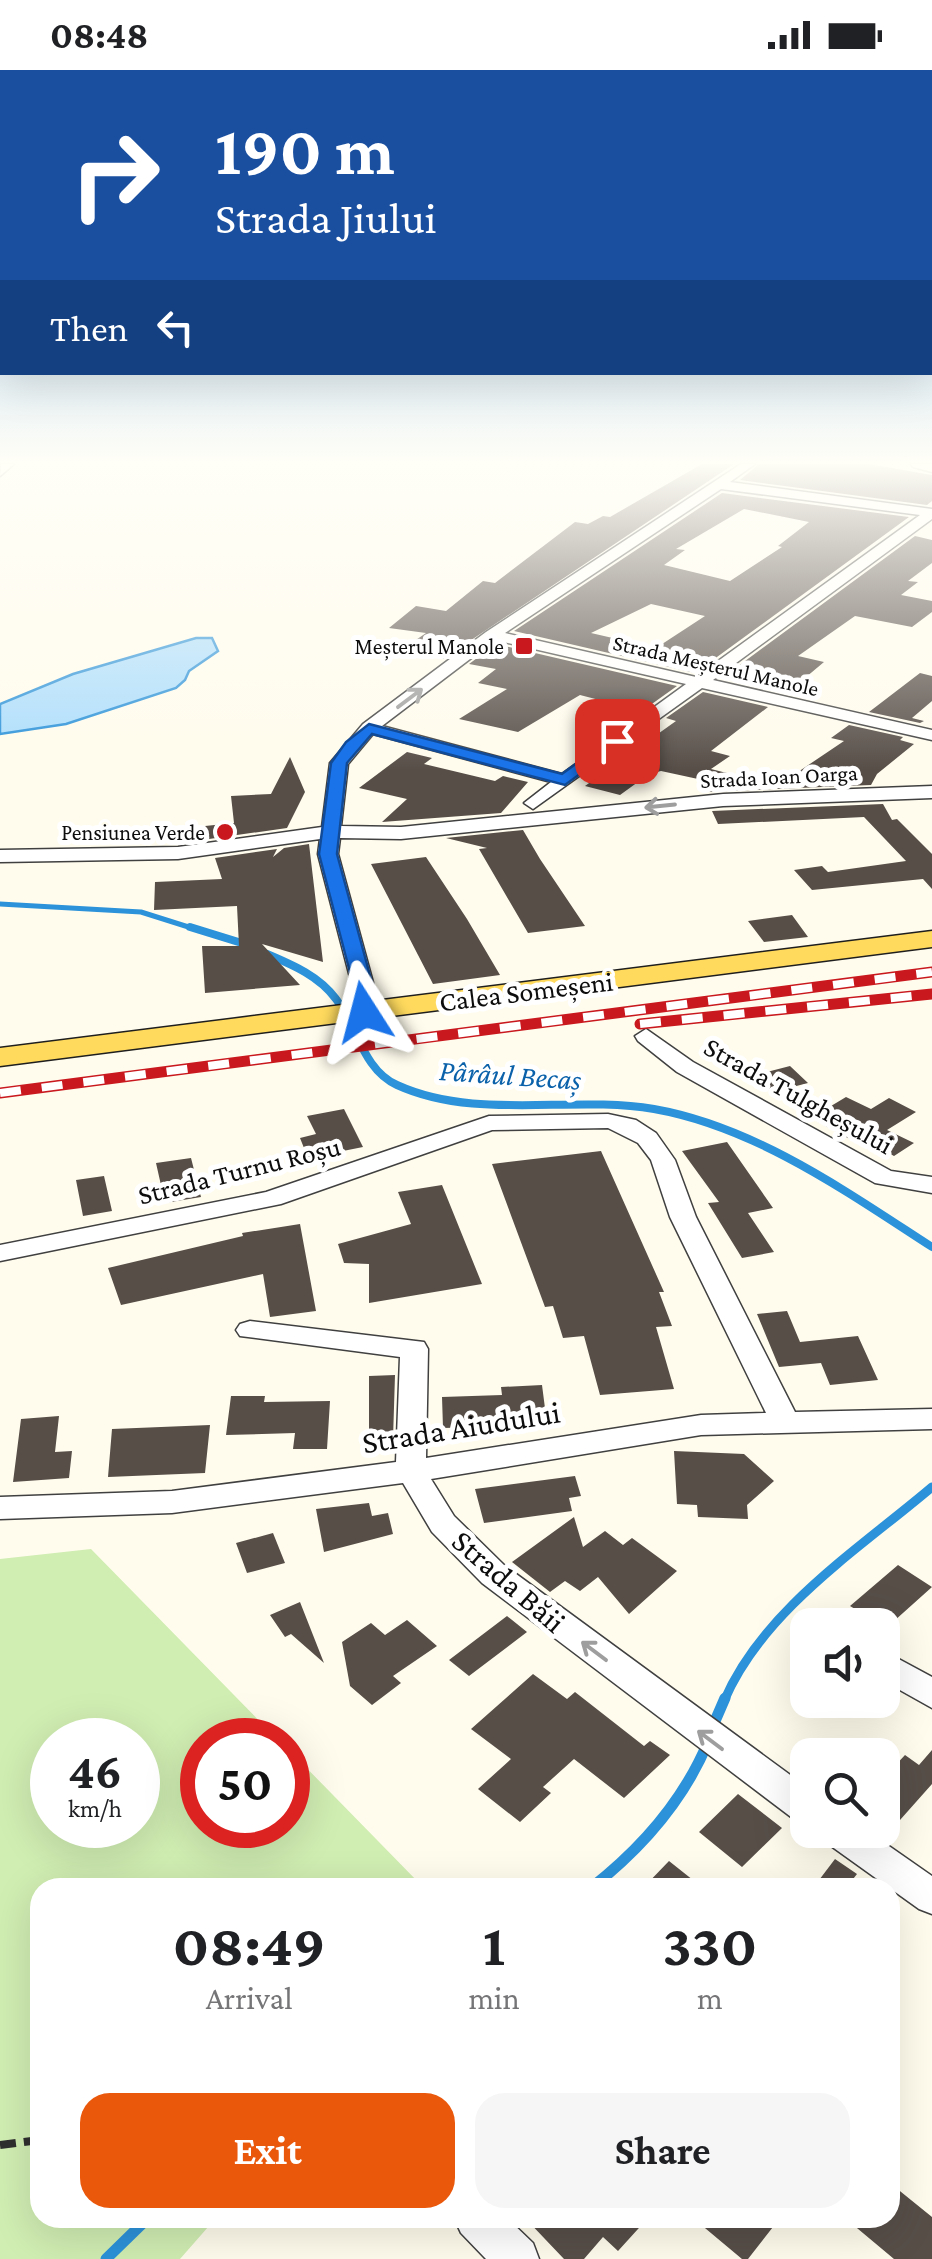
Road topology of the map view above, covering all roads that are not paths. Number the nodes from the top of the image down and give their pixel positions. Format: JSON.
{"nodes":[{"id":1,"x":595,"y":566,"type":"edge"},
{"id":2,"x":858,"y":566,"type":"edge"},
{"id":3,"x":492,"y":636,"type":"junction"},
{"id":4,"x":695,"y":684,"type":"junction"},
{"id":5,"x":369,"y":728,"type":"junction"},
{"id":6,"x":932,"y":735,"type":"edge"},
{"id":7,"x":565,"y":780,"type":"junction"},
{"id":8,"x":932,"y":792,"type":"edge"},
{"id":9,"x":533,"y":803,"type":"dead end"},
{"id":10,"x":330,"y":832,"type":"junction"},
{"id":11,"x":0,"y":856,"type":"edge"},
{"id":12,"x":932,"y":939,"type":"edge"},
{"id":13,"x":367,"y":1012,"type":"junction"},
{"id":14,"x":646,"y":1036,"type":"dead end"},
{"id":15,"x":9,"y":1053,"type":"edge"},
{"id":16,"x":932,"y":1184,"type":"edge"},
{"id":17,"x":0,"y":1253,"type":"edge"},
{"id":18,"x":250,"y":1330,"type":"dead end"},
{"id":19,"x":925,"y":1419,"type":"edge"},
{"id":20,"x":785,"y":1421,"type":"junction"},
{"id":21,"x":411,"y":1471,"type":"junction"},
{"id":22,"x":0,"y":1508,"type":"edge"},
{"id":23,"x":900,"y":1674,"type":"edge"},
{"id":24,"x":932,"y":1694,"type":"edge"},
{"id":25,"x":790,"y":1797,"type":"edge"},
{"id":26,"x":863,"y":1848,"type":"edge"},
{"id":27,"x":932,"y":1897,"type":"edge"},
{"id":28,"x":486,"y":2228,"type":"edge"},
{"id":29,"x":518,"y":2259,"type":"edge"}],
"edges":[{"from":1,"to":3,"type":"street"},
{"from":2,"to":4,"type":"street"},
{"from":3,"to":4,"type":"street","name":"Strada Meșterul Manole"},
{"from":5,"to":3,"type":"street","one_way":true},
{"from":4,"to":6,"type":"street","name":"Strada Meșterul Manole"},
{"from":4,"to":7,"type":"street"},
{"from":5,"to":7,"type":"street"},
{"from":5,"to":10,"type":"street"},
{"from":7,"to":9,"type":"street"},
{"from":8,"to":10,"type":"street","name":"Strada Ioan Oarga","one_way":true},
{"from":10,"to":11,"type":"street","name":"Strada Ioan Oarga"},
{"from":10,"to":13,"type":"street"},
{"from":12,"to":13,"type":"main road","name":"Calea Someșeni"},
{"from":13,"to":15,"type":"main road","name":"Calea Someșeni"},
{"from":14,"to":16,"type":"street","name":"Strada Tulgheșului"},
{"from":17,"to":20,"type":"street","name":"Strada Turnu Roșu"},
{"from":18,"to":21,"type":"street"},
{"from":19,"to":20,"type":"street","name":"Strada Aiudului"},
{"from":20,"to":21,"type":"street","name":"Strada Aiudului"},
{"from":21,"to":22,"type":"street","name":"Strada Aiudului"},
{"from":25,"to":21,"type":"street","name":"Strada Băii","one_way":true},
{"from":23,"to":24,"type":"street"},
{"from":26,"to":27,"type":"street"},
{"from":28,"to":29,"type":"street"}]}
